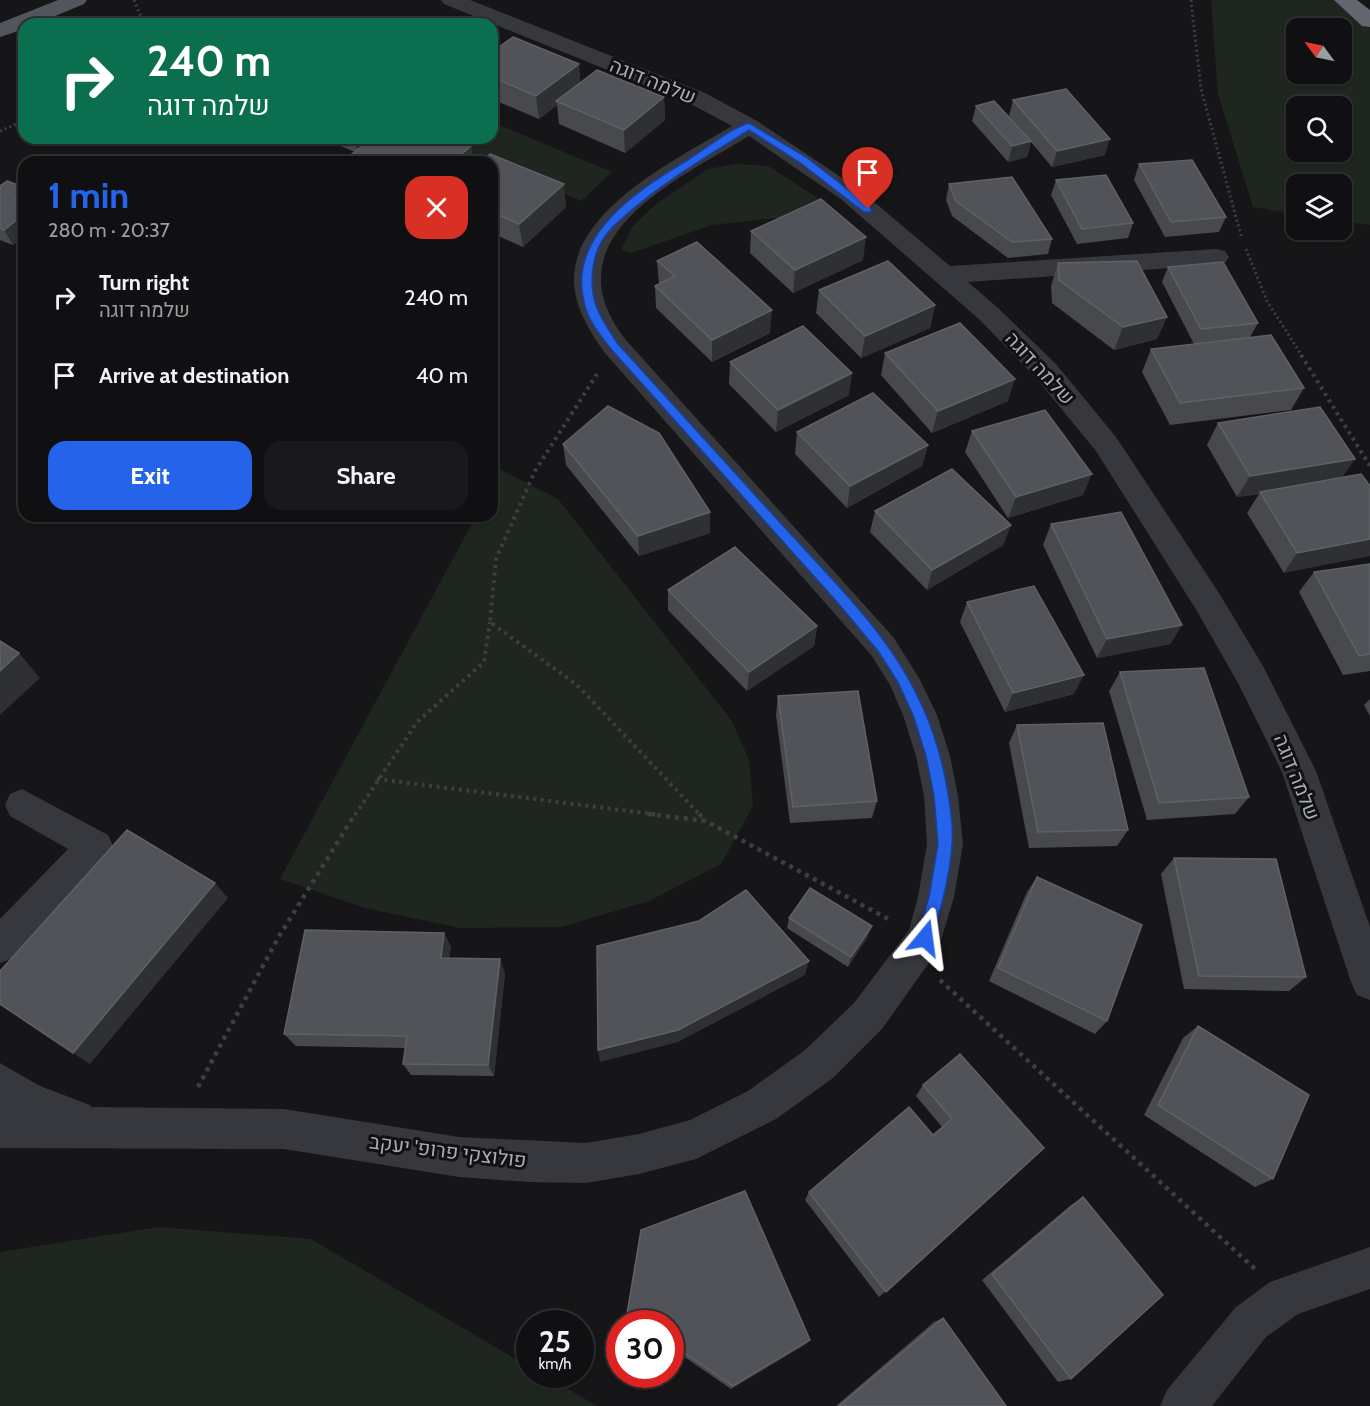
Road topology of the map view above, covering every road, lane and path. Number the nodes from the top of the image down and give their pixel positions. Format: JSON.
{"nodes":[{"id":1,"x":77,"y":0,"type":"edge"},
{"id":2,"x":134,"y":0,"type":"edge"},
{"id":3,"x":451,"y":0,"type":"edge"},
{"id":4,"x":1191,"y":0,"type":"edge"},
{"id":5,"x":1344,"y":0,"type":"edge"},
{"id":6,"x":32,"y":18,"type":"edge"},
{"id":7,"x":142,"y":18,"type":"edge"},
{"id":8,"x":496,"y":18,"type":"edge"},
{"id":9,"x":498,"y":19,"type":"edge"},
{"id":10,"x":1370,"y":21,"type":"edge"},
{"id":11,"x":18,"y":24,"type":"edge"},
{"id":12,"x":0,"y":31,"type":"edge"},
{"id":13,"x":18,"y":124,"type":"edge"},
{"id":14,"x":749,"y":126,"type":"junction"},
{"id":15,"x":0,"y":131,"type":"edge"},
{"id":16,"x":1216,"y":257,"type":"dead end"},
{"id":17,"x":944,"y":275,"type":"junction"},
{"id":18,"x":615,"y":346,"type":"junction"},
{"id":19,"x":1370,"y":466,"type":"edge"},
{"id":20,"x":490,"y":622,"type":"junction"},
{"id":21,"x":377,"y":779,"type":"junction"},
{"id":22,"x":22,"y":806,"type":"dead end"},
{"id":23,"x":706,"y":821,"type":"junction"},
{"id":24,"x":0,"y":945,"type":"edge"},
{"id":25,"x":919,"y":947,"type":"junction"},
{"id":26,"x":1370,"y":982,"type":"edge"},
{"id":27,"x":0,"y":1083,"type":"edge"},
{"id":28,"x":97,"y":1127,"type":"junction"},
{"id":29,"x":177,"y":1127,"type":"junction"},
{"id":30,"x":0,"y":1128,"type":"edge"},
{"id":31,"x":1370,"y":1268,"type":"edge"},
{"id":32,"x":1285,"y":1297,"type":"junction"},
{"id":33,"x":1182,"y":1406,"type":"edge"}],
"edges":[{"from":1,"to":6,"type":"main road"},
{"from":2,"to":7,"type":"path"},
{"from":3,"to":8,"type":"street","name":"שלמה דוגה"},
{"from":4,"to":19,"type":"path"},
{"from":5,"to":10,"type":"highway"},
{"from":9,"to":14,"type":"street","name":"שלמה דוגה"},
{"from":11,"to":12,"type":"main road"},
{"from":13,"to":15,"type":"path"},
{"from":14,"to":17,"type":"street","name":"שלמה דוגה"},
{"from":14,"to":18,"type":"street","name":"פולוצקי פרופ' יעקב"},
{"from":16,"to":17,"type":"street"},
{"from":17,"to":26,"type":"street","name":"שלמה דוגה"},
{"from":18,"to":20,"type":"path"},
{"from":18,"to":25,"type":"street","name":"פולוצקי פרופ' יעקב"},
{"from":20,"to":21,"type":"path"},
{"from":20,"to":23,"type":"path"},
{"from":21,"to":23,"type":"path"},
{"from":21,"to":29,"type":"path"},
{"from":22,"to":24,"type":"street"},
{"from":23,"to":25,"type":"path"},
{"from":25,"to":29,"type":"street","name":"פולוצקי פרופ' יעקב"},
{"from":25,"to":32,"type":"path"},
{"from":27,"to":28,"type":"street"},
{"from":28,"to":29,"type":"street","name":"פולוצקי פרופ' יעקב"},
{"from":28,"to":30,"type":"street","name":"פולוצקי פרופ' יעקב"},
{"from":31,"to":32,"type":"street"},
{"from":32,"to":33,"type":"street"}]}
